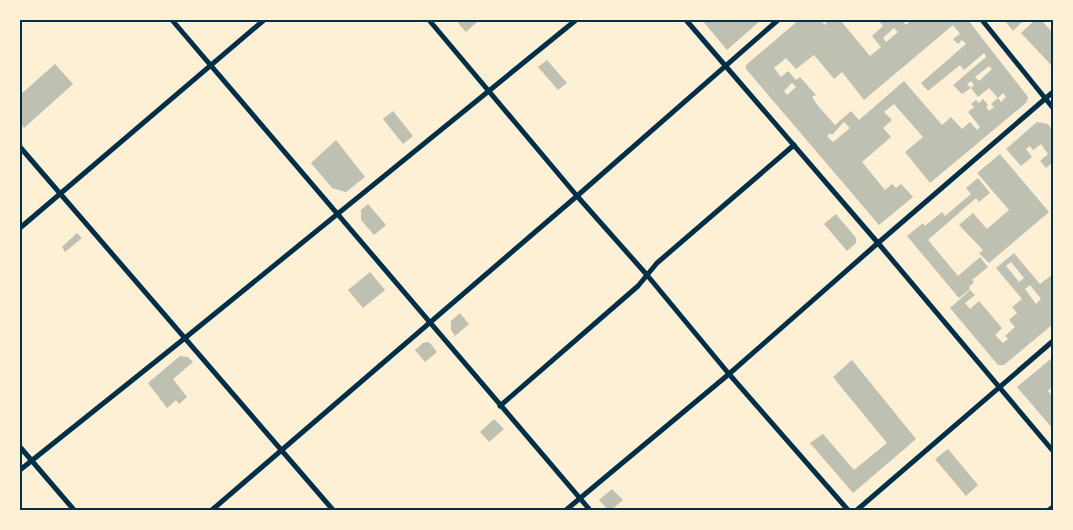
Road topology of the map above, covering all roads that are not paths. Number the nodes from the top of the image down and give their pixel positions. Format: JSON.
{"nodes":[{"id":1,"x":172,"y":20,"type":"edge"},
{"id":2,"x":264,"y":20,"type":"edge"},
{"id":3,"x":429,"y":20,"type":"edge"},
{"id":4,"x":576,"y":20,"type":"edge"},
{"id":5,"x":686,"y":20,"type":"edge"},
{"id":6,"x":778,"y":20,"type":"edge"},
{"id":7,"x":982,"y":20,"type":"edge"},
{"id":8,"x":210,"y":65,"type":"junction"},
{"id":9,"x":726,"y":65,"type":"junction"},
{"id":10,"x":489,"y":91,"type":"junction"},
{"id":11,"x":1053,"y":92,"type":"edge"},
{"id":12,"x":1046,"y":98,"type":"junction"},
{"id":13,"x":1053,"y":108,"type":"edge"},
{"id":14,"x":794,"y":144,"type":"junction"},
{"id":15,"x":20,"y":147,"type":"edge"},
{"id":16,"x":60,"y":193,"type":"junction"},
{"id":17,"x":577,"y":196,"type":"junction"},
{"id":18,"x":336,"y":214,"type":"junction"},
{"id":19,"x":20,"y":228,"type":"edge"},
{"id":20,"x":878,"y":242,"type":"junction"},
{"id":21,"x":647,"y":275,"type":"junction"},
{"id":22,"x":430,"y":322,"type":"junction"},
{"id":23,"x":185,"y":338,"type":"junction"},
{"id":24,"x":1053,"y":342,"type":"edge"},
{"id":25,"x":730,"y":374,"type":"junction"},
{"id":26,"x":1000,"y":388,"type":"junction"},
{"id":27,"x":500,"y":406,"type":"junction"},
{"id":28,"x":20,"y":447,"type":"edge"},
{"id":29,"x":282,"y":449,"type":"junction"},
{"id":30,"x":1053,"y":451,"type":"edge"},
{"id":31,"x":32,"y":461,"type":"junction"},
{"id":32,"x":20,"y":470,"type":"edge"},
{"id":33,"x":580,"y":498,"type":"junction"},
{"id":34,"x":1053,"y":507,"type":"edge"},
{"id":35,"x":74,"y":510,"type":"edge"},
{"id":36,"x":212,"y":510,"type":"edge"},
{"id":37,"x":333,"y":510,"type":"edge"},
{"id":38,"x":566,"y":510,"type":"edge"},
{"id":39,"x":590,"y":510,"type":"edge"},
{"id":40,"x":848,"y":510,"type":"edge"},
{"id":41,"x":857,"y":510,"type":"edge"},
{"id":42,"x":1049,"y":510,"type":"edge"}],
"edges":[{"from":1,"to":8,"type":"street"},
{"from":2,"to":8,"type":"street"},
{"from":3,"to":10,"type":"street"},
{"from":4,"to":10,"type":"street"},
{"from":5,"to":9,"type":"street"},
{"from":6,"to":9,"type":"street"},
{"from":7,"to":12,"type":"street"},
{"from":8,"to":16,"type":"street"},
{"from":8,"to":18,"type":"street"},
{"from":9,"to":14,"type":"street"},
{"from":9,"to":17,"type":"street"},
{"from":10,"to":17,"type":"street"},
{"from":10,"to":18,"type":"street"},
{"from":11,"to":12,"type":"street"},
{"from":12,"to":13,"type":"street"},
{"from":12,"to":20,"type":"street"},
{"from":14,"to":20,"type":"street"},
{"from":14,"to":21,"type":"street"},
{"from":15,"to":16,"type":"street"},
{"from":16,"to":19,"type":"street"},
{"from":16,"to":23,"type":"street"},
{"from":17,"to":21,"type":"street"},
{"from":17,"to":22,"type":"street"},
{"from":18,"to":22,"type":"street"},
{"from":18,"to":23,"type":"street"},
{"from":20,"to":25,"type":"street"},
{"from":20,"to":26,"type":"street"},
{"from":21,"to":25,"type":"street"},
{"from":21,"to":27,"type":"street"},
{"from":22,"to":27,"type":"street"},
{"from":22,"to":29,"type":"street"},
{"from":23,"to":29,"type":"street"},
{"from":23,"to":31,"type":"street"},
{"from":24,"to":26,"type":"street"},
{"from":25,"to":33,"type":"street"},
{"from":25,"to":40,"type":"street"},
{"from":26,"to":30,"type":"street"},
{"from":26,"to":41,"type":"street"},
{"from":27,"to":33,"type":"street"},
{"from":28,"to":31,"type":"street"},
{"from":29,"to":36,"type":"street"},
{"from":29,"to":37,"type":"street"},
{"from":31,"to":32,"type":"street"},
{"from":31,"to":35,"type":"street"},
{"from":33,"to":38,"type":"street"},
{"from":33,"to":39,"type":"street"},
{"from":34,"to":42,"type":"street"}]}
